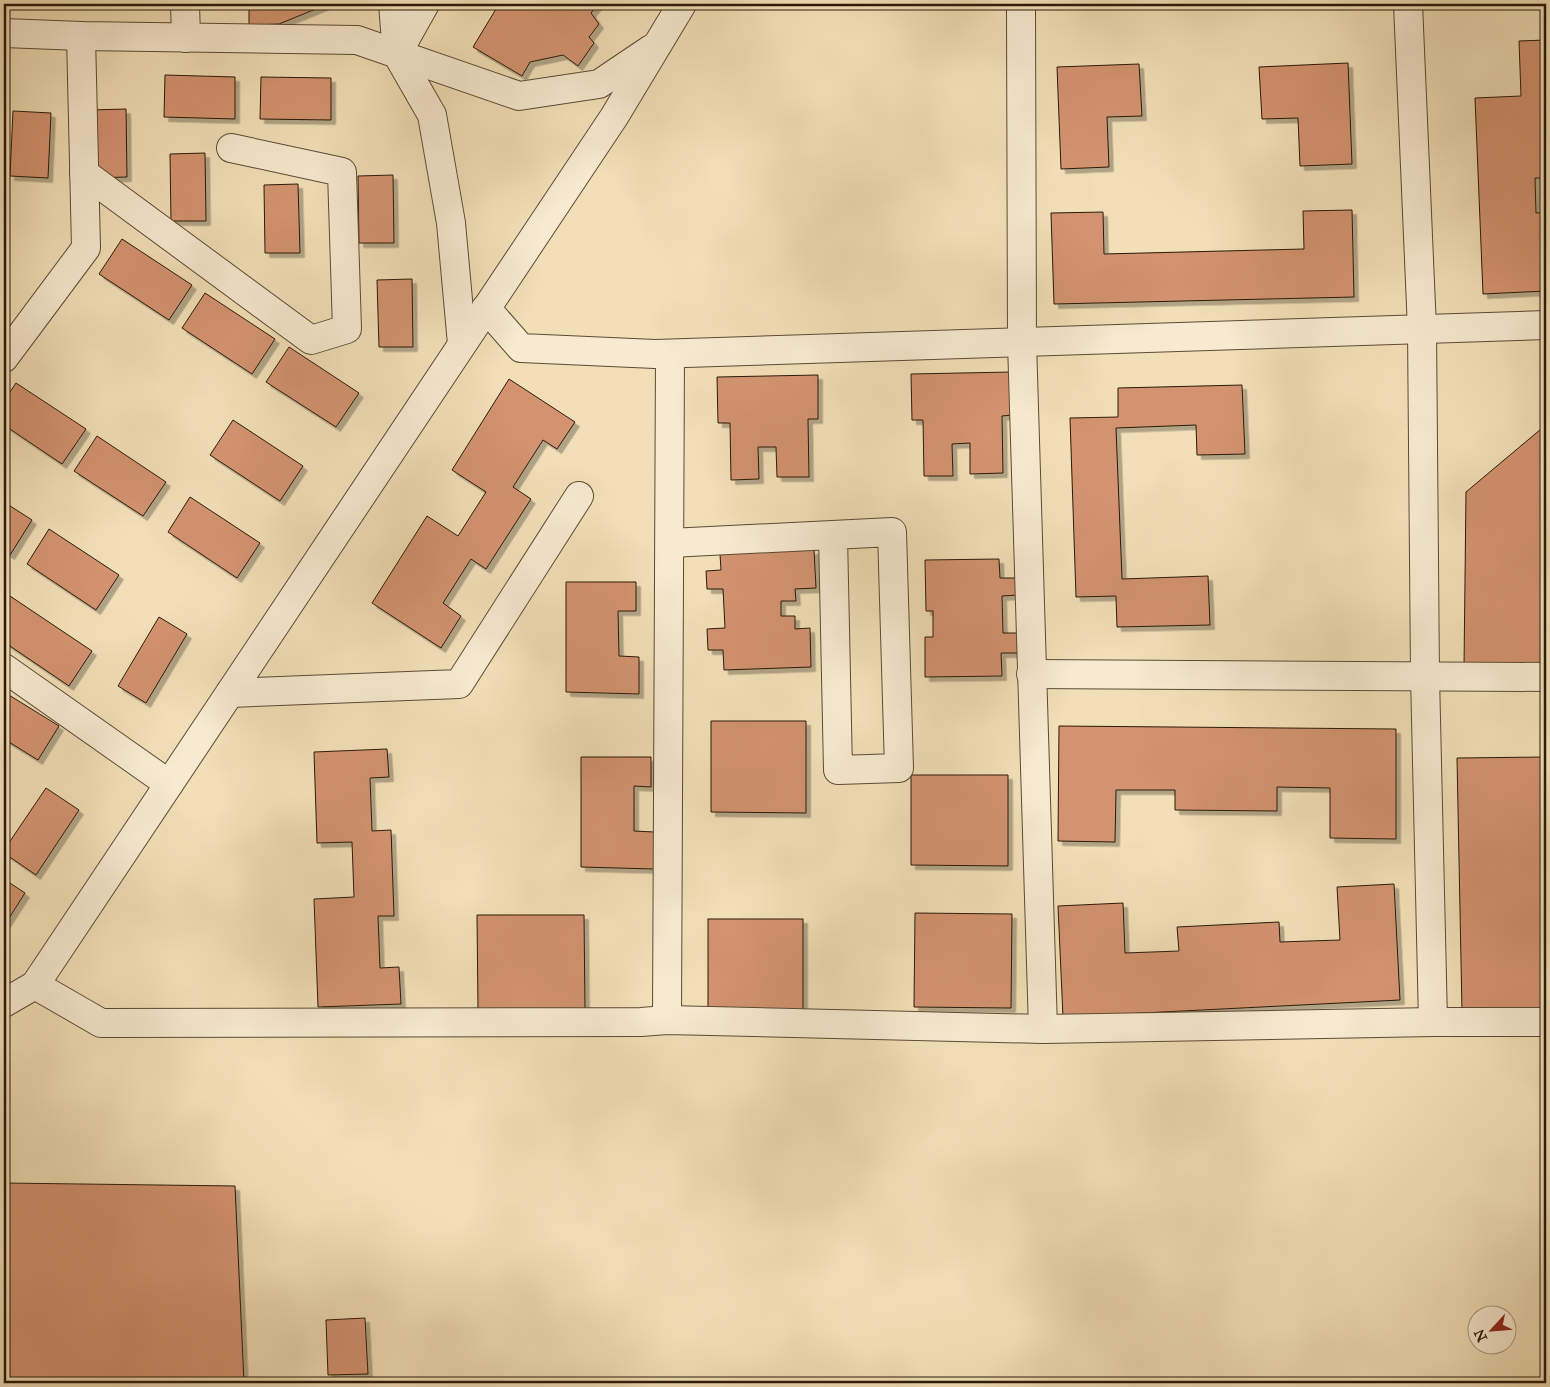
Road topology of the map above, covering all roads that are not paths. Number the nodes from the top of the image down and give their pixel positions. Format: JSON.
{"nodes":[{"id":1,"x":185,"y":4,"type":"edge"},
{"id":2,"x":393,"y":4,"type":"edge"},
{"id":3,"x":425,"y":4,"type":"edge"},
{"id":4,"x":682,"y":4,"type":"edge"},
{"id":5,"x":1028,"y":4,"type":"edge"},
{"id":6,"x":1408,"y":4,"type":"edge"},
{"id":7,"x":4,"y":33,"type":"edge"},
{"id":8,"x":81,"y":36,"type":"junction"},
{"id":9,"x":186,"y":38,"type":"junction"},
{"id":10,"x":658,"y":44,"type":"junction"},
{"id":11,"x":396,"y":54,"type":"junction"},
{"id":12,"x":231,"y":148,"type":"dead end"},
{"id":13,"x":84,"y":173,"type":"junction"},
{"id":14,"x":486,"y":308,"type":"junction"},
{"id":15,"x":1546,"y":325,"type":"edge"},
{"id":16,"x":1422,"y":330,"type":"junction"},
{"id":17,"x":1022,"y":342,"type":"junction"},
{"id":18,"x":462,"y":344,"type":"junction"},
{"id":19,"x":670,"y":354,"type":"junction"},
{"id":20,"x":4,"y":358,"type":"edge"},
{"id":21,"x":579,"y":496,"type":"dead end"},
{"id":22,"x":833,"y":535,"type":"junction"},
{"id":23,"x":670,"y":543,"type":"junction"},
{"id":24,"x":4,"y":668,"type":"edge"},
{"id":25,"x":1031,"y":674,"type":"junction"},
{"id":26,"x":1425,"y":676,"type":"junction"},
{"id":27,"x":1546,"y":677,"type":"edge"},
{"id":28,"x":230,"y":692,"type":"junction"},
{"id":29,"x":169,"y":784,"type":"junction"},
{"id":30,"x":35,"y":984,"type":"junction"},
{"id":31,"x":4,"y":1003,"type":"edge"},
{"id":32,"x":667,"y":1020,"type":"junction"},
{"id":33,"x":1433,"y":1022,"type":"junction"},
{"id":34,"x":1546,"y":1022,"type":"edge"},
{"id":35,"x":1043,"y":1029,"type":"junction"}],
"edges":[{"from":1,"to":9,"type":"street"},
{"from":2,"to":11,"type":"street"},
{"from":3,"to":11,"type":"street"},
{"from":4,"to":10,"type":"street"},
{"from":5,"to":17,"type":"street"},
{"from":6,"to":16,"type":"street"},
{"from":7,"to":8,"type":"street"},
{"from":8,"to":9,"type":"street"},
{"from":8,"to":13,"type":"street"},
{"from":9,"to":11,"type":"street"},
{"from":10,"to":11,"type":"street"},
{"from":10,"to":14,"type":"street"},
{"from":11,"to":18,"type":"street"},
{"from":12,"to":13,"type":"street"},
{"from":13,"to":20,"type":"street"},
{"from":14,"to":18,"type":"street"},
{"from":14,"to":19,"type":"street"},
{"from":15,"to":16,"type":"street"},
{"from":16,"to":17,"type":"street"},
{"from":16,"to":26,"type":"street"},
{"from":17,"to":19,"type":"street"},
{"from":17,"to":25,"type":"street"},
{"from":18,"to":28,"type":"street"},
{"from":19,"to":23,"type":"street"},
{"from":21,"to":28,"type":"street"},
{"from":22,"to":22,"type":"street"},
{"from":22,"to":23,"type":"street"},
{"from":23,"to":32,"type":"street"},
{"from":24,"to":29,"type":"street"},
{"from":25,"to":26,"type":"street"},
{"from":25,"to":35,"type":"street"},
{"from":26,"to":27,"type":"street"},
{"from":26,"to":33,"type":"street"},
{"from":28,"to":29,"type":"street"},
{"from":29,"to":30,"type":"street"},
{"from":30,"to":31,"type":"street"},
{"from":30,"to":32,"type":"street"},
{"from":32,"to":35,"type":"street"},
{"from":33,"to":34,"type":"street"},
{"from":33,"to":35,"type":"street"}]}
